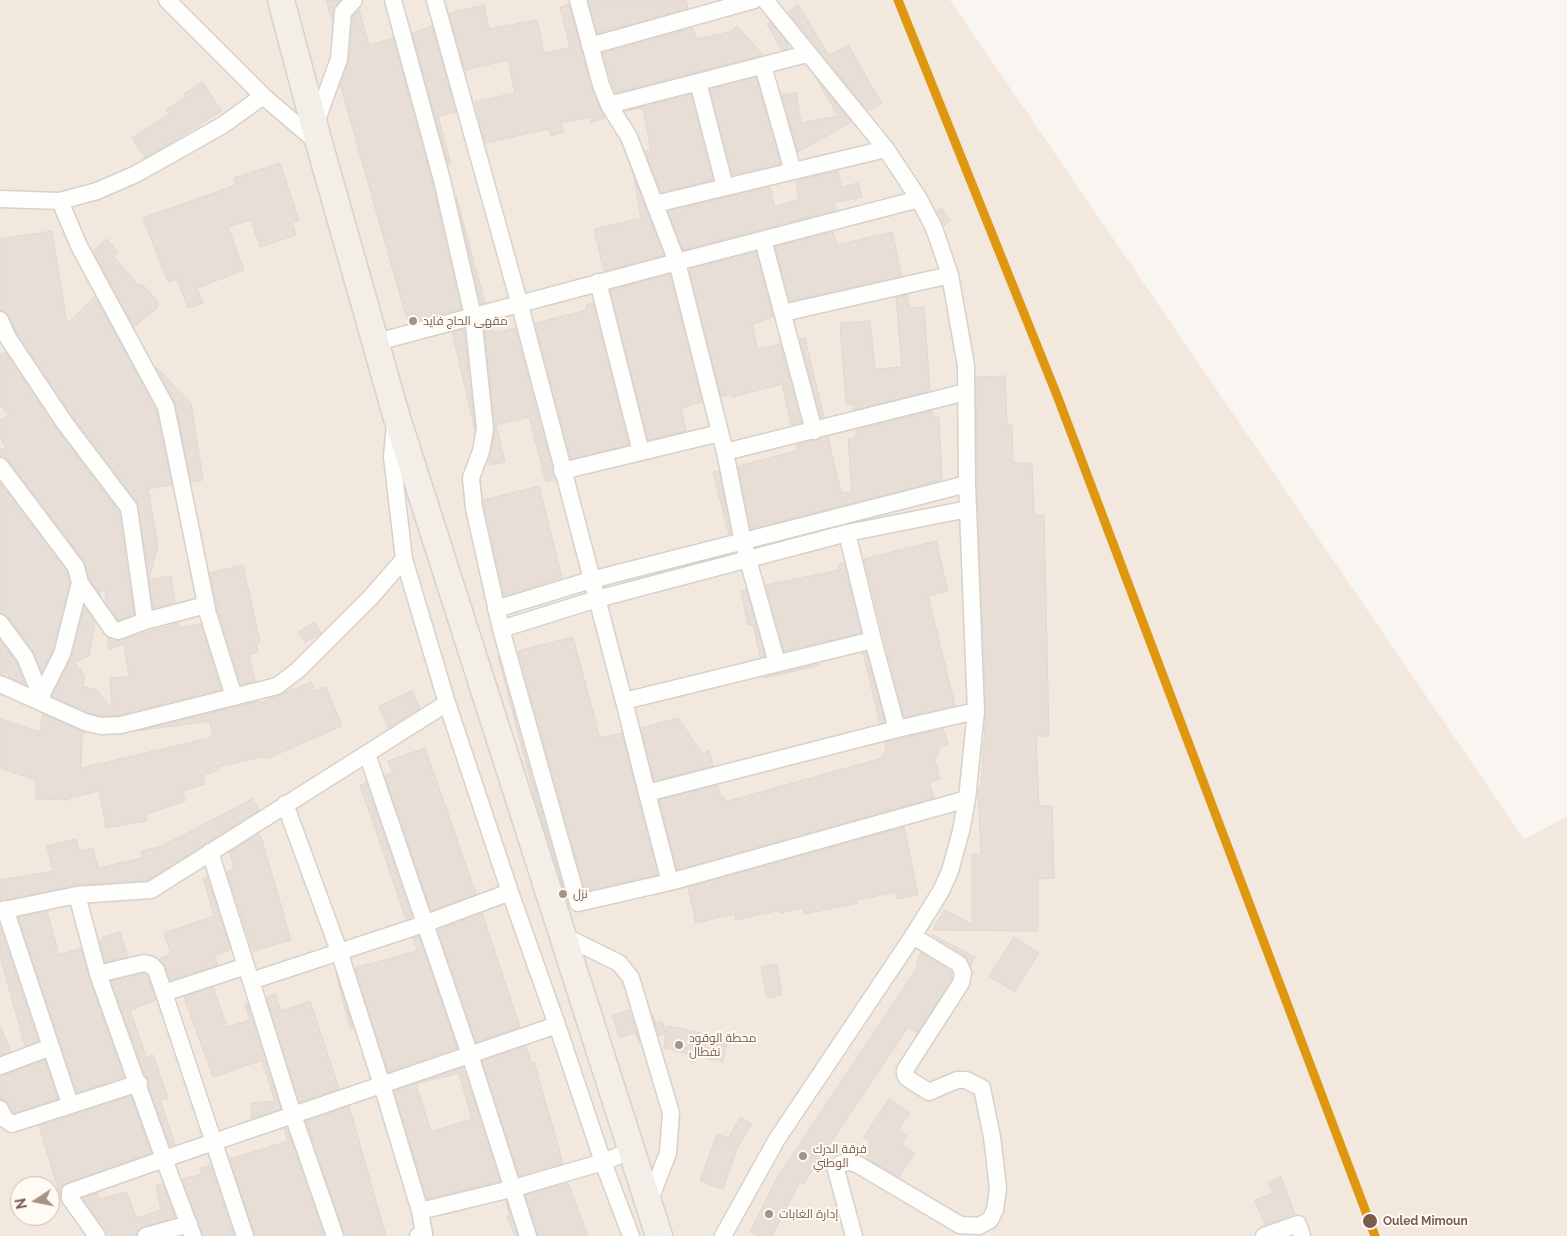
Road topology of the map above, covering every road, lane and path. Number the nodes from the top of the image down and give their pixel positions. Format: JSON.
{"nodes":[{"id":1,"x":167,"y":0,"type":"edge"},
{"id":2,"x":281,"y":0,"type":"edge"},
{"id":3,"x":354,"y":0,"type":"edge"},
{"id":4,"x":393,"y":0,"type":"edge"},
{"id":5,"x":435,"y":0,"type":"edge"},
{"id":6,"x":578,"y":0,"type":"edge"},
{"id":7,"x":754,"y":0,"type":"edge"},
{"id":8,"x":765,"y":0,"type":"edge"},
{"id":9,"x":590,"y":46,"type":"junction"},
{"id":10,"x":807,"y":54,"type":"junction"},
{"id":11,"x":763,"y":66,"type":"junction"},
{"id":12,"x":698,"y":82,"type":"junction"},
{"id":13,"x":262,"y":96,"type":"junction"},
{"id":14,"x":610,"y":105,"type":"junction"},
{"id":15,"x":317,"y":135,"type":"junction"},
{"id":16,"x":886,"y":149,"type":"junction"},
{"id":17,"x":793,"y":171,"type":"junction"},
{"id":18,"x":725,"y":187,"type":"junction"},
{"id":19,"x":920,"y":198,"type":"junction"},
{"id":20,"x":0,"y":199,"type":"edge"},
{"id":21,"x":60,"y":201,"type":"junction"},
{"id":22,"x":655,"y":204,"type":"junction"},
{"id":23,"x":763,"y":240,"type":"junction"},
{"id":24,"x":677,"y":262,"type":"junction"},
{"id":25,"x":950,"y":275,"type":"junction"},
{"id":26,"x":598,"y":282,"type":"junction"},
{"id":27,"x":519,"y":302,"type":"junction"},
{"id":28,"x":783,"y":313,"type":"junction"},
{"id":29,"x":473,"y":316,"type":"junction"},
{"id":30,"x":0,"y":320,"type":"edge"},
{"id":31,"x":377,"y":342,"type":"junction"},
{"id":32,"x":966,"y":392,"type":"junction"},
{"id":33,"x":396,"y":415,"type":"junction"},
{"id":34,"x":814,"y":431,"type":"junction"},
{"id":35,"x":720,"y":433,"type":"junction"},
{"id":36,"x":641,"y":452,"type":"junction"},
{"id":37,"x":725,"y":452,"type":"junction"},
{"id":38,"x":0,"y":466,"type":"edge"},
{"id":39,"x":562,"y":471,"type":"junction"},
{"id":40,"x":968,"y":484,"type":"junction"},
{"id":41,"x":968,"y":509,"type":"junction"},
{"id":42,"x":847,"y":533,"type":"junction"},
{"id":43,"x":743,"y":542,"type":"junction"},
{"id":44,"x":747,"y":559,"type":"junction"},
{"id":45,"x":404,"y":560,"type":"junction"},
{"id":46,"x":592,"y":580,"type":"junction"},
{"id":47,"x":80,"y":583,"type":"junction"},
{"id":48,"x":597,"y":599,"type":"junction"},
{"id":49,"x":206,"y":604,"type":"junction"},
{"id":50,"x":496,"y":609,"type":"junction"},
{"id":51,"x":145,"y":620,"type":"junction"},
{"id":52,"x":0,"y":623,"type":"edge"},
{"id":53,"x":501,"y":629,"type":"junction"},
{"id":54,"x":873,"y":640,"type":"junction"},
{"id":55,"x":777,"y":663,"type":"junction"},
{"id":56,"x":0,"y":684,"type":"edge"},
{"id":57,"x":234,"y":697,"type":"junction"},
{"id":58,"x":42,"y":700,"type":"junction"},
{"id":59,"x":624,"y":700,"type":"junction"},
{"id":60,"x":447,"y":703,"type":"junction"},
{"id":61,"x":976,"y":711,"type":"junction"},
{"id":62,"x":897,"y":729,"type":"junction"},
{"id":63,"x":366,"y":754,"type":"junction"},
{"id":64,"x":647,"y":793,"type":"junction"},
{"id":65,"x":967,"y":799,"type":"junction"},
{"id":66,"x":285,"y":804,"type":"junction"},
{"id":67,"x":210,"y":852,"type":"junction"},
{"id":68,"x":670,"y":882,"type":"junction"},
{"id":69,"x":510,"y":892,"type":"junction"},
{"id":70,"x":77,"y":895,"type":"junction"},
{"id":71,"x":565,"y":905,"type":"junction"},
{"id":72,"x":3,"y":910,"type":"edge"},
{"id":73,"x":424,"y":924,"type":"junction"},
{"id":74,"x":564,"y":936,"type":"junction"},
{"id":75,"x":914,"y":936,"type":"junction"},
{"id":76,"x":339,"y":951,"type":"junction"},
{"id":77,"x":98,"y":974,"type":"junction"},
{"id":78,"x":249,"y":974,"type":"junction"},
{"id":79,"x":164,"y":993,"type":"junction"},
{"id":80,"x":557,"y":1025,"type":"junction"},
{"id":81,"x":51,"y":1048,"type":"junction"},
{"id":82,"x":470,"y":1055,"type":"junction"},
{"id":83,"x":0,"y":1066,"type":"edge"},
{"id":84,"x":139,"y":1083,"type":"junction"},
{"id":85,"x":382,"y":1085,"type":"junction"},
{"id":86,"x":70,"y":1104,"type":"junction"},
{"id":87,"x":0,"y":1109,"type":"edge"},
{"id":88,"x":293,"y":1115,"type":"junction"},
{"id":89,"x":215,"y":1140,"type":"junction"},
{"id":90,"x":633,"y":1150,"type":"junction"},
{"id":91,"x":164,"y":1159,"type":"junction"},
{"id":92,"x":603,"y":1162,"type":"junction"},
{"id":93,"x":512,"y":1189,"type":"junction"},
{"id":94,"x":649,"y":1202,"type":"junction"},
{"id":95,"x":420,"y":1211,"type":"junction"},
{"id":96,"x":191,"y":1230,"type":"edge"},
{"id":97,"x":522,"y":1234,"type":"edge"},
{"id":98,"x":423,"y":1235,"type":"edge"},
{"id":99,"x":98,"y":1236,"type":"edge"},
{"id":100,"x":146,"y":1236,"type":"edge"},
{"id":101,"x":245,"y":1236,"type":"edge"},
{"id":102,"x":336,"y":1236,"type":"edge"},
{"id":103,"x":631,"y":1236,"type":"edge"},
{"id":104,"x":659,"y":1236,"type":"edge"},
{"id":105,"x":723,"y":1236,"type":"edge"},
{"id":106,"x":854,"y":1236,"type":"edge"},
{"id":107,"x":1264,"y":1236,"type":"edge"},
{"id":108,"x":1302,"y":1236,"type":"edge"}],
"edges":[{"from":1,"to":13,"type":"street"},
{"from":2,"to":15,"type":"main road"},
{"from":3,"to":15,"type":"street"},
{"from":4,"to":29,"type":"street"},
{"from":5,"to":27,"type":"street"},
{"from":6,"to":9,"type":"street"},
{"from":7,"to":9,"type":"street"},
{"from":8,"to":10,"type":"street"},
{"from":9,"to":14,"type":"street"},
{"from":10,"to":11,"type":"street"},
{"from":10,"to":16,"type":"street"},
{"from":11,"to":12,"type":"street"},
{"from":11,"to":17,"type":"street"},
{"from":12,"to":14,"type":"street"},
{"from":12,"to":18,"type":"street"},
{"from":13,"to":15,"type":"street"},
{"from":13,"to":21,"type":"street"},
{"from":14,"to":22,"type":"street"},
{"from":15,"to":31,"type":"main road"},
{"from":16,"to":17,"type":"street"},
{"from":16,"to":19,"type":"street"},
{"from":17,"to":18,"type":"street"},
{"from":18,"to":22,"type":"street"},
{"from":19,"to":23,"type":"street"},
{"from":19,"to":25,"type":"street"},
{"from":20,"to":21,"type":"street"},
{"from":21,"to":49,"type":"street"},
{"from":22,"to":24,"type":"street"},
{"from":23,"to":24,"type":"street"},
{"from":23,"to":28,"type":"street"},
{"from":24,"to":26,"type":"street"},
{"from":24,"to":35,"type":"street"},
{"from":25,"to":28,"type":"street"},
{"from":25,"to":32,"type":"street"},
{"from":26,"to":27,"type":"street"},
{"from":26,"to":36,"type":"street"},
{"from":27,"to":29,"type":"street"},
{"from":27,"to":39,"type":"street"},
{"from":28,"to":34,"type":"street"},
{"from":29,"to":31,"type":"street"},
{"from":29,"to":50,"type":"street"},
{"from":30,"to":51,"type":"street"},
{"from":31,"to":33,"type":"main road"},
{"from":32,"to":34,"type":"street"},
{"from":32,"to":40,"type":"street"},
{"from":33,"to":45,"type":"street"},
{"from":33,"to":71,"type":"main road"},
{"from":34,"to":37,"type":"street"},
{"from":35,"to":36,"type":"street"},
{"from":35,"to":37,"type":"street"},
{"from":36,"to":39,"type":"street"},
{"from":37,"to":43,"type":"street"},
{"from":38,"to":47,"type":"street"},
{"from":39,"to":46,"type":"street"},
{"from":40,"to":41,"type":"street"},
{"from":40,"to":43,"type":"street"},
{"from":41,"to":42,"type":"street"},
{"from":41,"to":61,"type":"street"},
{"from":42,"to":44,"type":"street"},
{"from":42,"to":54,"type":"street"},
{"from":43,"to":44,"type":"street"},
{"from":43,"to":46,"type":"street"},
{"from":44,"to":48,"type":"street"},
{"from":44,"to":55,"type":"street"},
{"from":45,"to":57,"type":"street"},
{"from":45,"to":60,"type":"street"},
{"from":46,"to":48,"type":"street"},
{"from":46,"to":50,"type":"street"},
{"from":47,"to":51,"type":"street"},
{"from":47,"to":58,"type":"street"},
{"from":48,"to":53,"type":"street"},
{"from":48,"to":59,"type":"street"},
{"from":49,"to":51,"type":"street"},
{"from":49,"to":57,"type":"street"},
{"from":50,"to":53,"type":"street"},
{"from":52,"to":58,"type":"street"},
{"from":53,"to":71,"type":"street"},
{"from":54,"to":55,"type":"street"},
{"from":54,"to":62,"type":"street"},
{"from":55,"to":59,"type":"street"},
{"from":56,"to":58,"type":"street"},
{"from":57,"to":58,"type":"street"},
{"from":59,"to":64,"type":"street"},
{"from":60,"to":63,"type":"street"},
{"from":60,"to":69,"type":"street"},
{"from":61,"to":62,"type":"street"},
{"from":61,"to":65,"type":"street"},
{"from":62,"to":64,"type":"street"},
{"from":63,"to":66,"type":"street"},
{"from":63,"to":73,"type":"street"},
{"from":64,"to":68,"type":"street"},
{"from":65,"to":68,"type":"street"},
{"from":65,"to":75,"type":"street"},
{"from":66,"to":67,"type":"street"},
{"from":66,"to":76,"type":"street"},
{"from":67,"to":70,"type":"street"},
{"from":67,"to":78,"type":"street"},
{"from":68,"to":71,"type":"street"},
{"from":69,"to":73,"type":"street"},
{"from":69,"to":80,"type":"street"},
{"from":70,"to":72,"type":"street"},
{"from":70,"to":77,"type":"street"},
{"from":71,"to":74,"type":"main road"},
{"from":72,"to":81,"type":"street"},
{"from":73,"to":76,"type":"street"},
{"from":73,"to":82,"type":"street"},
{"from":74,"to":90,"type":"main road"},
{"from":74,"to":94,"type":"street"},
{"from":75,"to":105,"type":"street"},
{"from":75,"to":106,"type":"street"},
{"from":76,"to":78,"type":"street"},
{"from":76,"to":85,"type":"street"},
{"from":77,"to":79,"type":"street"},
{"from":77,"to":84,"type":"street"},
{"from":78,"to":79,"type":"street"},
{"from":78,"to":88,"type":"street"},
{"from":79,"to":89,"type":"street"},
{"from":80,"to":82,"type":"street"},
{"from":80,"to":92,"type":"street"},
{"from":81,"to":83,"type":"street"},
{"from":81,"to":86,"type":"street"},
{"from":82,"to":85,"type":"street"},
{"from":82,"to":93,"type":"street"},
{"from":84,"to":86,"type":"street"},
{"from":84,"to":91,"type":"street"},
{"from":85,"to":88,"type":"street"},
{"from":85,"to":95,"type":"street"},
{"from":86,"to":87,"type":"street"},
{"from":88,"to":89,"type":"street"},
{"from":88,"to":102,"type":"street"},
{"from":89,"to":91,"type":"street"},
{"from":89,"to":101,"type":"street"},
{"from":90,"to":92,"type":"street"},
{"from":90,"to":94,"type":"main road"},
{"from":91,"to":96,"type":"street"},
{"from":91,"to":99,"type":"street"},
{"from":92,"to":93,"type":"street"},
{"from":92,"to":103,"type":"street"},
{"from":93,"to":95,"type":"street"},
{"from":93,"to":97,"type":"street"},
{"from":94,"to":104,"type":"main road"},
{"from":95,"to":98,"type":"street"},
{"from":96,"to":100,"type":"street"},
{"from":107,"to":108,"type":"street"}]}
